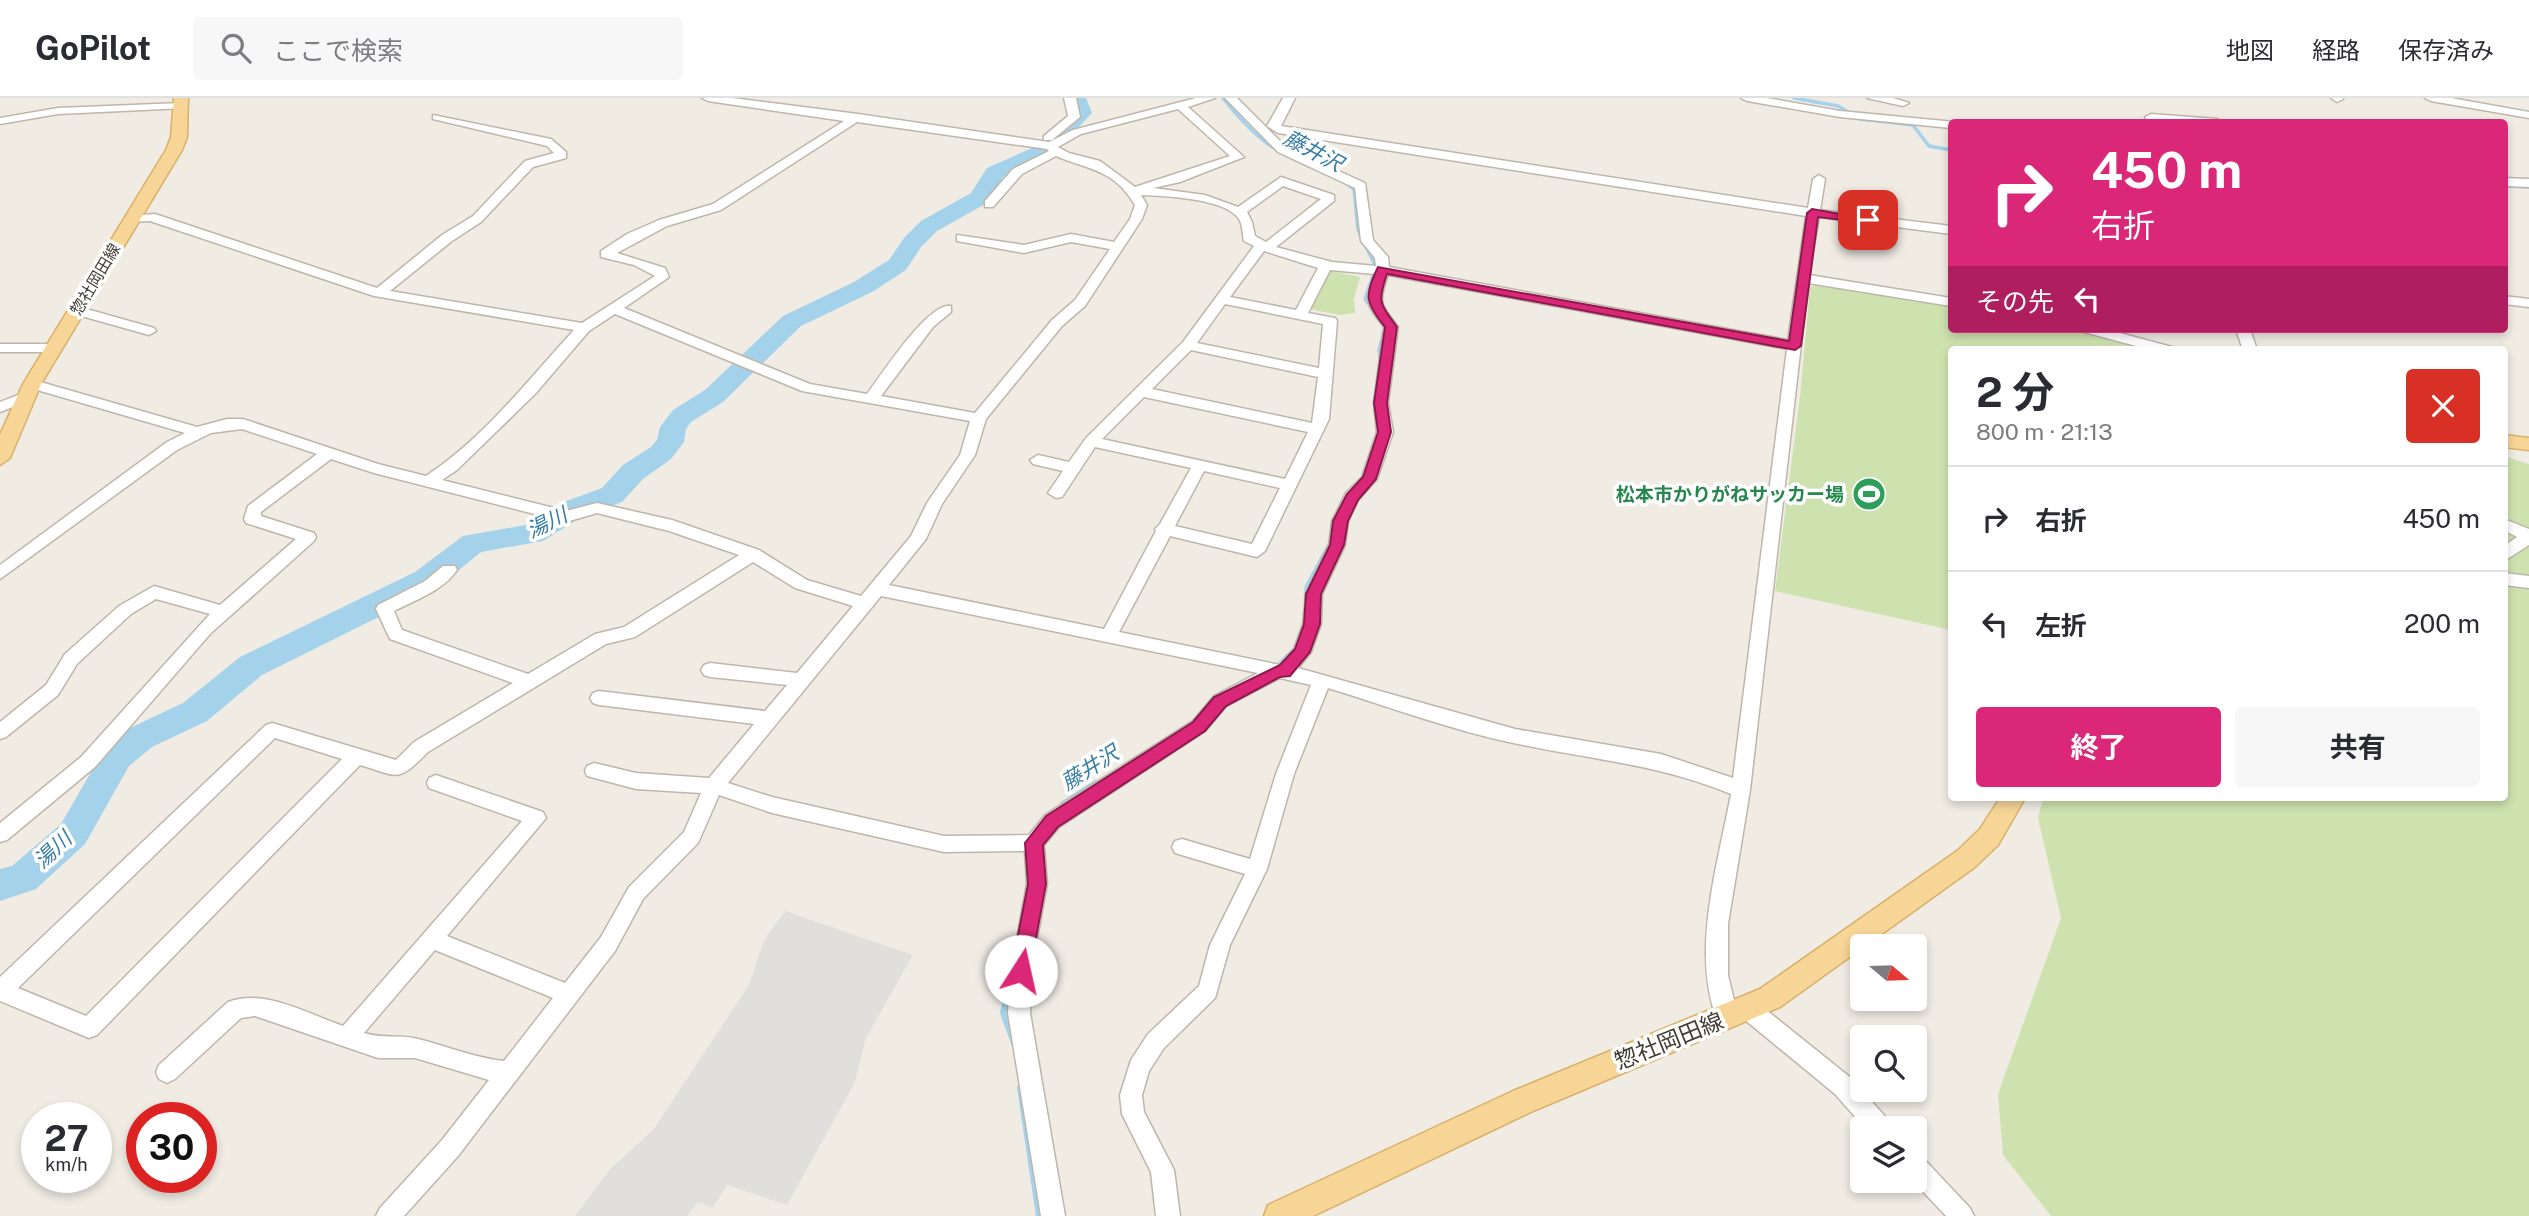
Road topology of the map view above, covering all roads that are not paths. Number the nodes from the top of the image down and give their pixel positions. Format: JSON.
{"nodes":[{"id":1,"x":708,"y":98,"type":"edge"},
{"id":2,"x":1070,"y":98,"type":"edge"},
{"id":3,"x":1209,"y":98,"type":"edge"},
{"id":4,"x":1231,"y":98,"type":"edge"},
{"id":5,"x":1289,"y":98,"type":"edge"},
{"id":6,"x":1747,"y":98,"type":"edge"},
{"id":7,"x":1872,"y":98,"type":"edge"},
{"id":8,"x":2431,"y":98,"type":"edge"},
{"id":9,"x":1904,"y":100,"type":"edge"},
{"id":10,"x":181,"y":102,"type":"edge"},
{"id":11,"x":1182,"y":107,"type":"junction"},
{"id":12,"x":2529,"y":115,"type":"edge"},
{"id":13,"x":437,"y":117,"type":"dead end"},
{"id":14,"x":858,"y":117,"type":"junction"},
{"id":15,"x":1892,"y":118,"type":"junction"},
{"id":16,"x":2152,"y":119,"type":"edge"},
{"id":17,"x":2177,"y":119,"type":"edge"},
{"id":18,"x":0,"y":121,"type":"edge"},
{"id":19,"x":1948,"y":125,"type":"edge"},
{"id":20,"x":1036,"y":145,"type":"junction"},
{"id":21,"x":1053,"y":149,"type":"junction"},
{"id":22,"x":1819,"y":179,"type":"dead end"},
{"id":23,"x":2508,"y":182,"type":"edge"},
{"id":24,"x":2529,"y":183,"type":"edge"},
{"id":25,"x":1132,"y":189,"type":"junction"},
{"id":26,"x":989,"y":204,"type":"dead end"},
{"id":27,"x":1239,"y":212,"type":"junction"},
{"id":28,"x":1812,"y":213,"type":"junction"},
{"id":29,"x":131,"y":219,"type":"junction"},
{"id":30,"x":1948,"y":230,"type":"edge"},
{"id":31,"x":962,"y":238,"type":"dead end"},
{"id":32,"x":1117,"y":246,"type":"junction"},
{"id":33,"x":1264,"y":247,"type":"junction"},
{"id":34,"x":1326,"y":265,"type":"junction"},
{"id":35,"x":1376,"y":270,"type":"junction"},
{"id":36,"x":1802,"y":278,"type":"junction"},
{"id":37,"x":379,"y":293,"type":"junction"},
{"id":38,"x":1220,"y":299,"type":"junction"},
{"id":39,"x":2508,"y":300,"type":"edge"},
{"id":40,"x":1948,"y":302,"type":"edge"},
{"id":41,"x":2529,"y":303,"type":"edge"},
{"id":42,"x":613,"y":309,"type":"junction"},
{"id":43,"x":946,"y":309,"type":"dead end"},
{"id":44,"x":76,"y":310,"type":"junction"},
{"id":45,"x":1300,"y":315,"type":"junction"},
{"id":46,"x":584,"y":328,"type":"junction"},
{"id":47,"x":149,"y":331,"type":"dead end"},
{"id":48,"x":2104,"y":333,"type":"edge"},
{"id":49,"x":1188,"y":345,"type":"junction"},
{"id":50,"x":1795,"y":346,"type":"junction"},
{"id":51,"x":2152,"y":346,"type":"edge"},
{"id":52,"x":0,"y":348,"type":"edge"},
{"id":53,"x":54,"y":348,"type":"junction"},
{"id":54,"x":1326,"y":374,"type":"junction"},
{"id":55,"x":29,"y":390,"type":"junction"},
{"id":56,"x":1142,"y":392,"type":"junction"},
{"id":57,"x":872,"y":398,"type":"junction"},
{"id":58,"x":0,"y":407,"type":"edge"},
{"id":59,"x":979,"y":418,"type":"junction"},
{"id":60,"x":1317,"y":429,"type":"junction"},
{"id":61,"x":195,"y":434,"type":"junction"},
{"id":62,"x":1091,"y":441,"type":"junction"},
{"id":63,"x":2508,"y":441,"type":"edge"},
{"id":64,"x":2529,"y":444,"type":"edge"},
{"id":65,"x":328,"y":453,"type":"junction"},
{"id":66,"x":0,"y":458,"type":"edge"},
{"id":67,"x":1038,"y":460,"type":"dead end"},
{"id":68,"x":1199,"y":465,"type":"junction"},
{"id":69,"x":1072,"y":468,"type":"junction"},
{"id":70,"x":431,"y":480,"type":"junction"},
{"id":71,"x":1289,"y":485,"type":"junction"},
{"id":72,"x":1056,"y":493,"type":"dead end"},
{"id":73,"x":2508,"y":526,"type":"edge"},
{"id":74,"x":1163,"y":529,"type":"junction"},
{"id":75,"x":2508,"y":552,"type":"edge"},
{"id":76,"x":753,"y":554,"type":"junction"},
{"id":77,"x":449,"y":570,"type":"dead end"},
{"id":78,"x":0,"y":573,"type":"edge"},
{"id":79,"x":2508,"y":579,"type":"edge"},
{"id":80,"x":2529,"y":582,"type":"edge"},
{"id":81,"x":878,"y":589,"type":"junction"},
{"id":82,"x":862,"y":603,"type":"junction"},
{"id":83,"x":224,"y":612,"type":"junction"},
{"id":84,"x":1108,"y":637,"type":"junction"},
{"id":85,"x":710,"y":670,"type":"dead end"},
{"id":86,"x":1281,"y":671,"type":"junction"},
{"id":87,"x":800,"y":680,"type":"junction"},
{"id":88,"x":1322,"y":680,"type":"junction"},
{"id":89,"x":529,"y":682,"type":"junction"},
{"id":90,"x":599,"y":698,"type":"dead end"},
{"id":91,"x":769,"y":719,"type":"junction"},
{"id":92,"x":0,"y":732,"type":"edge"},
{"id":93,"x":358,"y":755,"type":"junction"},
{"id":94,"x":594,"y":771,"type":"dead end"},
{"id":95,"x":436,"y":783,"type":"dead end"},
{"id":96,"x":714,"y":786,"type":"junction"},
{"id":97,"x":1741,"y":790,"type":"junction"},
{"id":98,"x":2011,"y":801,"type":"edge"},
{"id":99,"x":0,"y":834,"type":"edge"},
{"id":100,"x":1028,"y":842,"type":"junction"},
{"id":101,"x":1182,"y":847,"type":"dead end"},
{"id":102,"x":1257,"y":869,"type":"junction"},
{"id":103,"x":434,"y":940,"type":"junction"},
{"id":104,"x":0,"y":990,"type":"edge"},
{"id":105,"x":569,"y":994,"type":"junction"},
{"id":106,"x":1737,"y":1013,"type":"junction"},
{"id":107,"x":347,"y":1037,"type":"junction"},
{"id":108,"x":167,"y":1072,"type":"dead end"},
{"id":109,"x":506,"y":1072,"type":"junction"},
{"id":110,"x":1870,"y":1116,"type":"edge"},
{"id":111,"x":1927,"y":1179,"type":"edge"},
{"id":112,"x":388,"y":1216,"type":"edge"},
{"id":113,"x":1053,"y":1216,"type":"edge"},
{"id":114,"x":1168,"y":1216,"type":"edge"},
{"id":115,"x":1279,"y":1216,"type":"edge"},
{"id":116,"x":1962,"y":1216,"type":"edge"}],
"edges":[{"from":1,"to":14,"type":"street"},
{"from":2,"to":20,"type":"street"},
{"from":3,"to":11,"type":"street"},
{"from":4,"to":35,"type":"street"},
{"from":5,"to":28,"type":"street"},
{"from":6,"to":15,"type":"street"},
{"from":7,"to":9,"type":"street"},
{"from":8,"to":12,"type":"street"},
{"from":9,"to":15,"type":"street"},
{"from":10,"to":18,"type":"street"},
{"from":10,"to":29,"type":"main road","name":"惣社岡田線"},
{"from":11,"to":21,"type":"street"},
{"from":11,"to":25,"type":"street"},
{"from":13,"to":37,"type":"street"},
{"from":14,"to":20,"type":"street"},
{"from":14,"to":42,"type":"street"},
{"from":15,"to":19,"type":"street"},
{"from":16,"to":17,"type":"street"},
{"from":20,"to":21,"type":"street"},
{"from":21,"to":25,"type":"street"},
{"from":21,"to":26,"type":"street"},
{"from":22,"to":28,"type":"street"},
{"from":23,"to":24,"type":"street"},
{"from":25,"to":27,"type":"street"},
{"from":25,"to":32,"type":"street"},
{"from":27,"to":33,"type":"street"},
{"from":27,"to":33,"type":"street"},
{"from":28,"to":30,"type":"street"},
{"from":28,"to":36,"type":"street"},
{"from":29,"to":37,"type":"street"},
{"from":29,"to":44,"type":"main road","name":"惣社岡田線"},
{"from":31,"to":32,"type":"street"},
{"from":32,"to":59,"type":"street"},
{"from":33,"to":34,"type":"street"},
{"from":33,"to":38,"type":"street"},
{"from":34,"to":35,"type":"street"},
{"from":34,"to":45,"type":"street"},
{"from":35,"to":50,"type":"street"},
{"from":35,"to":86,"type":"street"},
{"from":36,"to":40,"type":"street"},
{"from":36,"to":50,"type":"street"},
{"from":37,"to":46,"type":"street"},
{"from":38,"to":45,"type":"street"},
{"from":38,"to":49,"type":"street"},
{"from":39,"to":41,"type":"street"},
{"from":42,"to":46,"type":"street"},
{"from":42,"to":57,"type":"street"},
{"from":43,"to":57,"type":"street"},
{"from":44,"to":47,"type":"street"},
{"from":44,"to":53,"type":"main road","name":"惣社岡田線"},
{"from":45,"to":54,"type":"street"},
{"from":46,"to":70,"type":"street"},
{"from":48,"to":51,"type":"street"},
{"from":49,"to":54,"type":"street"},
{"from":49,"to":56,"type":"street"},
{"from":50,"to":97,"type":"street"},
{"from":52,"to":53,"type":"street"},
{"from":53,"to":55,"type":"main road","name":"惣社岡田線"},
{"from":54,"to":60,"type":"street"},
{"from":55,"to":58,"type":"street"},
{"from":55,"to":61,"type":"street"},
{"from":55,"to":66,"type":"main road","name":"惣社岡田線"},
{"from":56,"to":60,"type":"street"},
{"from":56,"to":62,"type":"street"},
{"from":57,"to":59,"type":"street"},
{"from":59,"to":81,"type":"street"},
{"from":60,"to":71,"type":"street"},
{"from":61,"to":65,"type":"street"},
{"from":61,"to":78,"type":"street"},
{"from":62,"to":68,"type":"street"},
{"from":62,"to":69,"type":"street"},
{"from":63,"to":64,"type":"main road"},
{"from":65,"to":70,"type":"street"},
{"from":65,"to":83,"type":"street"},
{"from":67,"to":69,"type":"street"},
{"from":68,"to":71,"type":"street"},
{"from":68,"to":74,"type":"street"},
{"from":69,"to":72,"type":"street"},
{"from":70,"to":76,"type":"street"},
{"from":71,"to":74,"type":"street"},
{"from":73,"to":75,"type":"street"},
{"from":74,"to":84,"type":"street"},
{"from":76,"to":82,"type":"street"},
{"from":76,"to":89,"type":"street"},
{"from":77,"to":89,"type":"street"},
{"from":79,"to":80,"type":"street"},
{"from":81,"to":82,"type":"street"},
{"from":81,"to":84,"type":"street"},
{"from":82,"to":87,"type":"street"},
{"from":83,"to":92,"type":"street"},
{"from":83,"to":99,"type":"street"},
{"from":84,"to":86,"type":"street"},
{"from":85,"to":87,"type":"street"},
{"from":86,"to":88,"type":"street"},
{"from":86,"to":100,"type":"street"},
{"from":87,"to":91,"type":"street"},
{"from":88,"to":97,"type":"street"},
{"from":88,"to":102,"type":"street"},
{"from":89,"to":93,"type":"street"},
{"from":90,"to":91,"type":"street"},
{"from":91,"to":96,"type":"street"},
{"from":93,"to":104,"type":"street"},
{"from":93,"to":104,"type":"street"},
{"from":94,"to":96,"type":"street"},
{"from":95,"to":103,"type":"street"},
{"from":96,"to":100,"type":"street"},
{"from":96,"to":105,"type":"street"},
{"from":97,"to":106,"type":"street"},
{"from":98,"to":106,"type":"main road","name":"惣社岡田線"},
{"from":100,"to":113,"type":"street"},
{"from":101,"to":102,"type":"street"},
{"from":102,"to":114,"type":"street"},
{"from":103,"to":105,"type":"street"},
{"from":103,"to":107,"type":"street"},
{"from":105,"to":109,"type":"street"},
{"from":106,"to":110,"type":"street"},
{"from":106,"to":115,"type":"main road","name":"惣社岡田線"},
{"from":107,"to":108,"type":"street"},
{"from":107,"to":109,"type":"street"},
{"from":109,"to":112,"type":"street"},
{"from":111,"to":116,"type":"street"}]}
